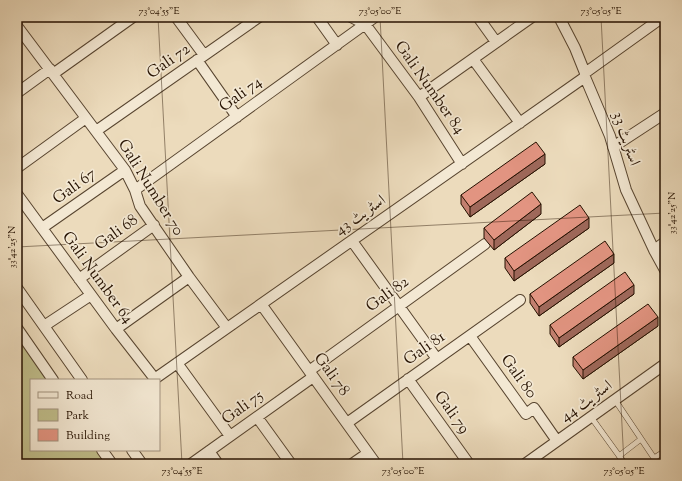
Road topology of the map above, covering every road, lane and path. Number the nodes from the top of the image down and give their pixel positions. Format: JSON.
{"nodes":[{"id":1,"x":133,"y":17,"type":"edge"},
{"id":2,"x":176,"y":17,"type":"edge"},
{"id":3,"x":259,"y":17,"type":"edge"},
{"id":4,"x":317,"y":17,"type":"edge"},
{"id":5,"x":351,"y":17,"type":"edge"},
{"id":6,"x":375,"y":17,"type":"edge"},
{"id":7,"x":478,"y":17,"type":"edge"},
{"id":8,"x":532,"y":17,"type":"edge"},
{"id":9,"x":559,"y":17,"type":"edge"},
{"id":10,"x":663,"y":17,"type":"edge"},
{"id":11,"x":365,"y":24,"type":"junction"},
{"id":12,"x":17,"y":26,"type":"edge"},
{"id":13,"x":496,"y":42,"type":"junction"},
{"id":14,"x":336,"y":45,"type":"junction"},
{"id":15,"x":200,"y":58,"type":"junction"},
{"id":16,"x":473,"y":59,"type":"junction"},
{"id":17,"x":51,"y":72,"type":"junction"},
{"id":18,"x":585,"y":75,"type":"junction"},
{"id":19,"x":17,"y":93,"type":"edge"},
{"id":20,"x":419,"y":97,"type":"junction"},
{"id":21,"x":665,"y":113,"type":"edge"},
{"id":22,"x":237,"y":117,"type":"junction"},
{"id":23,"x":86,"y":118,"type":"junction"},
{"id":24,"x":520,"y":123,"type":"junction"},
{"id":25,"x":96,"y":131,"type":"junction"},
{"id":26,"x":613,"y":147,"type":"junction"},
{"id":27,"x":462,"y":164,"type":"junction"},
{"id":28,"x":17,"y":168,"type":"edge"},
{"id":29,"x":125,"y":170,"type":"junction"},
{"id":30,"x":135,"y":190,"type":"junction"},
{"id":31,"x":17,"y":194,"type":"edge"},
{"id":32,"x":154,"y":225,"type":"junction"},
{"id":33,"x":42,"y":228,"type":"junction"},
{"id":34,"x":352,"y":241,"type":"junction"},
{"id":35,"x":665,"y":242,"type":"edge"},
{"id":36,"x":485,"y":244,"type":"dead end"},
{"id":37,"x":654,"y":250,"type":"junction"},
{"id":38,"x":665,"y":270,"type":"edge"},
{"id":39,"x":189,"y":277,"type":"junction"},
{"id":40,"x":79,"y":279,"type":"junction"},
{"id":41,"x":17,"y":288,"type":"edge"},
{"id":42,"x":91,"y":295,"type":"junction"},
{"id":43,"x":520,"y":300,"type":"dead end"},
{"id":44,"x":261,"y":304,"type":"junction"},
{"id":45,"x":399,"y":306,"type":"junction"},
{"id":46,"x":44,"y":326,"type":"junction"},
{"id":47,"x":17,"y":328,"type":"edge"},
{"id":48,"x":227,"y":328,"type":"junction"},
{"id":49,"x":116,"y":329,"type":"junction"},
{"id":50,"x":470,"y":336,"type":"junction"},
{"id":51,"x":437,"y":359,"type":"junction"},
{"id":52,"x":177,"y":363,"type":"junction"},
{"id":53,"x":665,"y":364,"type":"edge"},
{"id":54,"x":311,"y":374,"type":"junction"},
{"id":55,"x":52,"y":379,"type":"edge"},
{"id":56,"x":81,"y":379,"type":"edge"},
{"id":57,"x":153,"y":379,"type":"edge"},
{"id":58,"x":155,"y":379,"type":"edge"},
{"id":59,"x":408,"y":379,"type":"junction"},
{"id":60,"x":614,"y":400,"type":"junction"},
{"id":61,"x":257,"y":417,"type":"junction"},
{"id":62,"x":591,"y":417,"type":"junction"},
{"id":63,"x":347,"y":424,"type":"junction"},
{"id":64,"x":230,"y":436,"type":"junction"},
{"id":65,"x":641,"y":439,"type":"junction"},
{"id":66,"x":557,"y":441,"type":"junction"},
{"id":67,"x":103,"y":451,"type":"edge"},
{"id":68,"x":133,"y":451,"type":"edge"},
{"id":69,"x":209,"y":451,"type":"junction"},
{"id":70,"x":665,"y":451,"type":"edge"},
{"id":71,"x":368,"y":453,"type":"junction"},
{"id":72,"x":619,"y":456,"type":"junction"},
{"id":73,"x":654,"y":458,"type":"junction"},
{"id":74,"x":112,"y":464,"type":"edge"},
{"id":75,"x":142,"y":464,"type":"edge"},
{"id":76,"x":190,"y":464,"type":"edge"},
{"id":77,"x":218,"y":464,"type":"edge"},
{"id":78,"x":291,"y":464,"type":"edge"},
{"id":79,"x":352,"y":464,"type":"edge"},
{"id":80,"x":376,"y":464,"type":"edge"},
{"id":81,"x":469,"y":464,"type":"edge"},
{"id":82,"x":526,"y":464,"type":"edge"},
{"id":83,"x":625,"y":464,"type":"edge"},
{"id":84,"x":658,"y":464,"type":"edge"}],
"edges":[{"from":1,"to":17,"type":"street"},
{"from":2,"to":15,"type":"street"},
{"from":3,"to":15,"type":"street","name":"Gali 72"},
{"from":4,"to":14,"type":"street"},
{"from":5,"to":11,"type":"street","name":"Gali Number 84"},
{"from":6,"to":11,"type":"street","name":"Gali 74"},
{"from":7,"to":13,"type":"street"},
{"from":8,"to":13,"type":"street"},
{"from":9,"to":18,"type":"street","name":"اسٹریٹ 33"},
{"from":10,"to":18,"type":"street","name":"اسٹریٹ 43"},
{"from":11,"to":14,"type":"street","name":"Gali 74"},
{"from":11,"to":20,"type":"street","name":"Gali Number 84"},
{"from":12,"to":17,"type":"street","name":"Gali Number 70"},
{"from":13,"to":16,"type":"street"},
{"from":14,"to":22,"type":"street","name":"Gali 74"},
{"from":15,"to":22,"type":"street"},
{"from":15,"to":25,"type":"street","name":"Gali 72"},
{"from":16,"to":20,"type":"street"},
{"from":16,"to":24,"type":"street"},
{"from":17,"to":19,"type":"street"},
{"from":17,"to":23,"type":"street","name":"Gali Number 70"},
{"from":18,"to":24,"type":"street","name":"اسٹریٹ 43"},
{"from":18,"to":26,"type":"street","name":"اسٹریٹ 33"},
{"from":20,"to":27,"type":"street","name":"Gali Number 84"},
{"from":21,"to":26,"type":"street"},
{"from":22,"to":30,"type":"street","name":"Gali 74"},
{"from":23,"to":25,"type":"street","name":"Gali Number 70"},
{"from":23,"to":28,"type":"street"},
{"from":24,"to":27,"type":"street","name":"اسٹریٹ 43"},
{"from":25,"to":29,"type":"street","name":"Gali Number 70"},
{"from":26,"to":37,"type":"street","name":"اسٹریٹ 33"},
{"from":27,"to":34,"type":"street","name":"اسٹریٹ 43"},
{"from":29,"to":30,"type":"street","name":"Gali Number 70"},
{"from":29,"to":33,"type":"street","name":"Gali 67"},
{"from":30,"to":32,"type":"street","name":"Gali Number 70"},
{"from":31,"to":33,"type":"street","name":"Gali Number 64"},
{"from":32,"to":39,"type":"street","name":"Gali Number 70"},
{"from":32,"to":40,"type":"street","name":"Gali 68"},
{"from":33,"to":40,"type":"street","name":"Gali Number 64"},
{"from":34,"to":44,"type":"street","name":"اسٹریٹ 43"},
{"from":34,"to":45,"type":"street"},
{"from":35,"to":37,"type":"street"},
{"from":36,"to":45,"type":"street","name":"Gali 82"},
{"from":37,"to":38,"type":"street","name":"اسٹریٹ 33"},
{"from":39,"to":48,"type":"street","name":"Gali Number 70"},
{"from":39,"to":49,"type":"street"},
{"from":40,"to":42,"type":"street","name":"Gali Number 64"},
{"from":41,"to":46,"type":"street"},
{"from":42,"to":46,"type":"street"},
{"from":42,"to":49,"type":"street","name":"Gali Number 64"},
{"from":43,"to":50,"type":"street","name":"Gali 81"},
{"from":44,"to":48,"type":"street","name":"اسٹریٹ 43"},
{"from":44,"to":54,"type":"street","name":"Gali 78"},
{"from":45,"to":51,"type":"street"},
{"from":45,"to":54,"type":"street","name":"Gali 82"},
{"from":46,"to":56,"type":"street"},
{"from":47,"to":55,"type":"street"},
{"from":48,"to":52,"type":"street","name":"اسٹریٹ 43"},
{"from":49,"to":57,"type":"street","name":"Gali Number 64"},
{"from":50,"to":51,"type":"street","name":"Gali 81"},
{"from":50,"to":66,"type":"street","name":"Gali 80"},
{"from":51,"to":59,"type":"street","name":"Gali 81"},
{"from":52,"to":58,"type":"street","name":"اسٹریٹ 43"},
{"from":52,"to":64,"type":"street"},
{"from":53,"to":60,"type":"street","name":"اسٹریٹ 44"},
{"from":54,"to":61,"type":"street","name":"Gali 75"},
{"from":54,"to":63,"type":"street","name":"Gali 78"},
{"from":59,"to":63,"type":"street","name":"Gali 81"},
{"from":59,"to":81,"type":"street","name":"Gali 79"},
{"from":60,"to":62,"type":"street","name":"اسٹریٹ 44"},
{"from":60,"to":65,"type":"lane"},
{"from":61,"to":64,"type":"street","name":"Gali 75"},
{"from":61,"to":78,"type":"street"},
{"from":62,"to":66,"type":"street","name":"اسٹریٹ 44"},
{"from":62,"to":72,"type":"lane"},
{"from":63,"to":71,"type":"street","name":"Gali 78"},
{"from":64,"to":69,"type":"street","name":"Gali 75"},
{"from":65,"to":72,"type":"lane"},
{"from":65,"to":73,"type":"lane"},
{"from":66,"to":82,"type":"street","name":"اسٹریٹ 44"},
{"from":67,"to":74,"type":"street"},
{"from":68,"to":75,"type":"street"},
{"from":69,"to":76,"type":"street","name":"Gali 75"},
{"from":69,"to":77,"type":"street"},
{"from":70,"to":73,"type":"lane"},
{"from":71,"to":79,"type":"street"},
{"from":71,"to":80,"type":"street","name":"Gali 78"},
{"from":72,"to":83,"type":"lane"},
{"from":73,"to":84,"type":"lane"}]}
